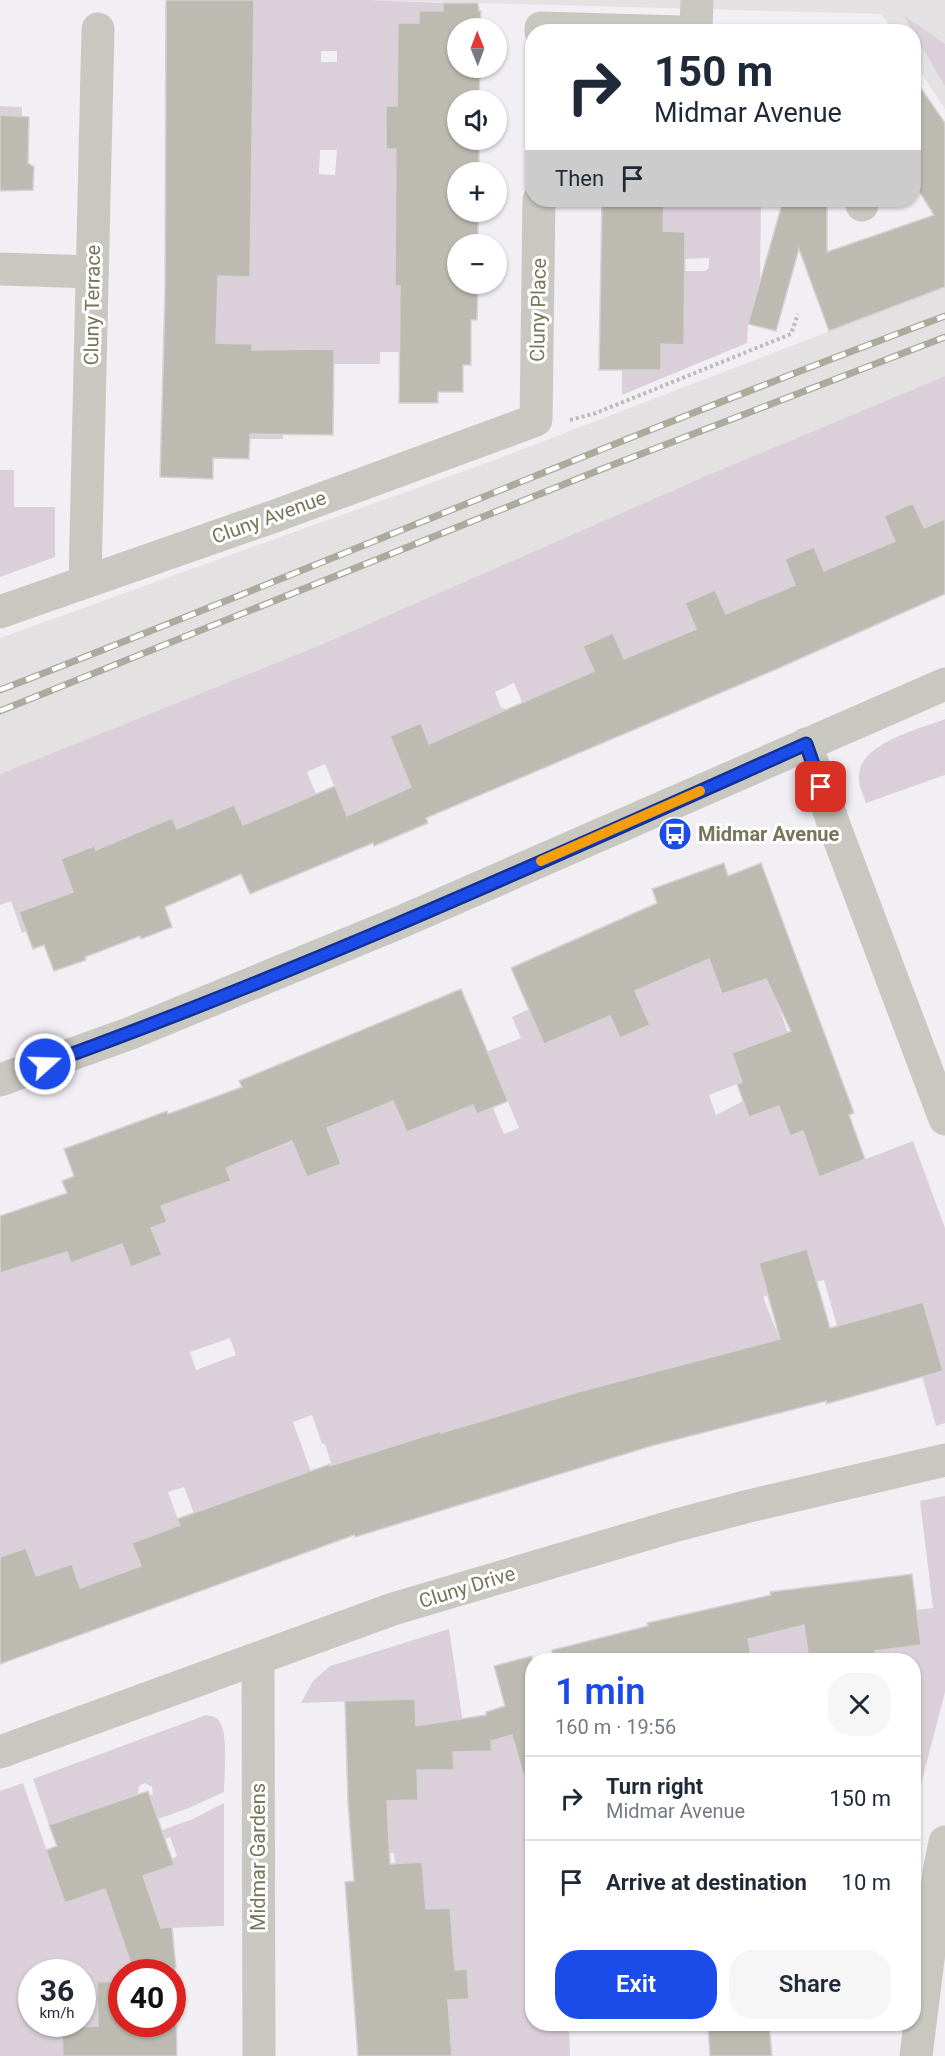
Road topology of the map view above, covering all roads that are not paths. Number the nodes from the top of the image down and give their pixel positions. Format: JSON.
{"nodes":[{"id":1,"x":697,"y":0,"type":"edge"},
{"id":2,"x":696,"y":24,"type":"edge"},
{"id":3,"x":98,"y":29,"type":"dead end"},
{"id":4,"x":539,"y":207,"type":"edge"},
{"id":5,"x":0,"y":269,"type":"edge"},
{"id":6,"x":92,"y":272,"type":"junction"},
{"id":7,"x":536,"y":420,"type":"joint"},
{"id":8,"x":85,"y":581,"type":"junction"},
{"id":9,"x":0,"y":612,"type":"edge"},
{"id":10,"x":945,"y":684,"type":"edge"},
{"id":11,"x":806,"y":744,"type":"junction"},
{"id":12,"x":0,"y":1080,"type":"edge"},
{"id":13,"x":945,"y":1119,"type":"edge"},
{"id":14,"x":945,"y":1460,"type":"edge"},
{"id":15,"x":258,"y":1659,"type":"junction"},
{"id":16,"x":0,"y":1752,"type":"edge"},
{"id":17,"x":945,"y":1842,"type":"edge"},
{"id":18,"x":921,"y":2016,"type":"edge"},
{"id":19,"x":919,"y":2031,"type":"edge"},
{"id":20,"x":259,"y":2056,"type":"edge"},
{"id":21,"x":916,"y":2056,"type":"edge"}],
"edges":[{"from":1,"to":2,"type":"street"},
{"from":3,"to":6,"type":"street","name":"Cluny Terrace"},
{"from":4,"to":7,"type":"street","name":"Cluny Place"},
{"from":5,"to":6,"type":"street"},
{"from":6,"to":8,"type":"street","name":"Cluny Terrace"},
{"from":7,"to":8,"type":"street","name":"Cluny Avenue"},
{"from":8,"to":9,"type":"street","name":"Cluny Avenue"},
{"from":10,"to":11,"type":"street"},
{"from":11,"to":12,"type":"street"},
{"from":11,"to":13,"type":"street"},
{"from":14,"to":15,"type":"street","name":"Cluny Drive"},
{"from":15,"to":16,"type":"street","name":"Cluny Drive"},
{"from":15,"to":20,"type":"street","name":"Midmar Gardens"},
{"from":17,"to":18,"type":"street"},
{"from":19,"to":21,"type":"street"}]}
